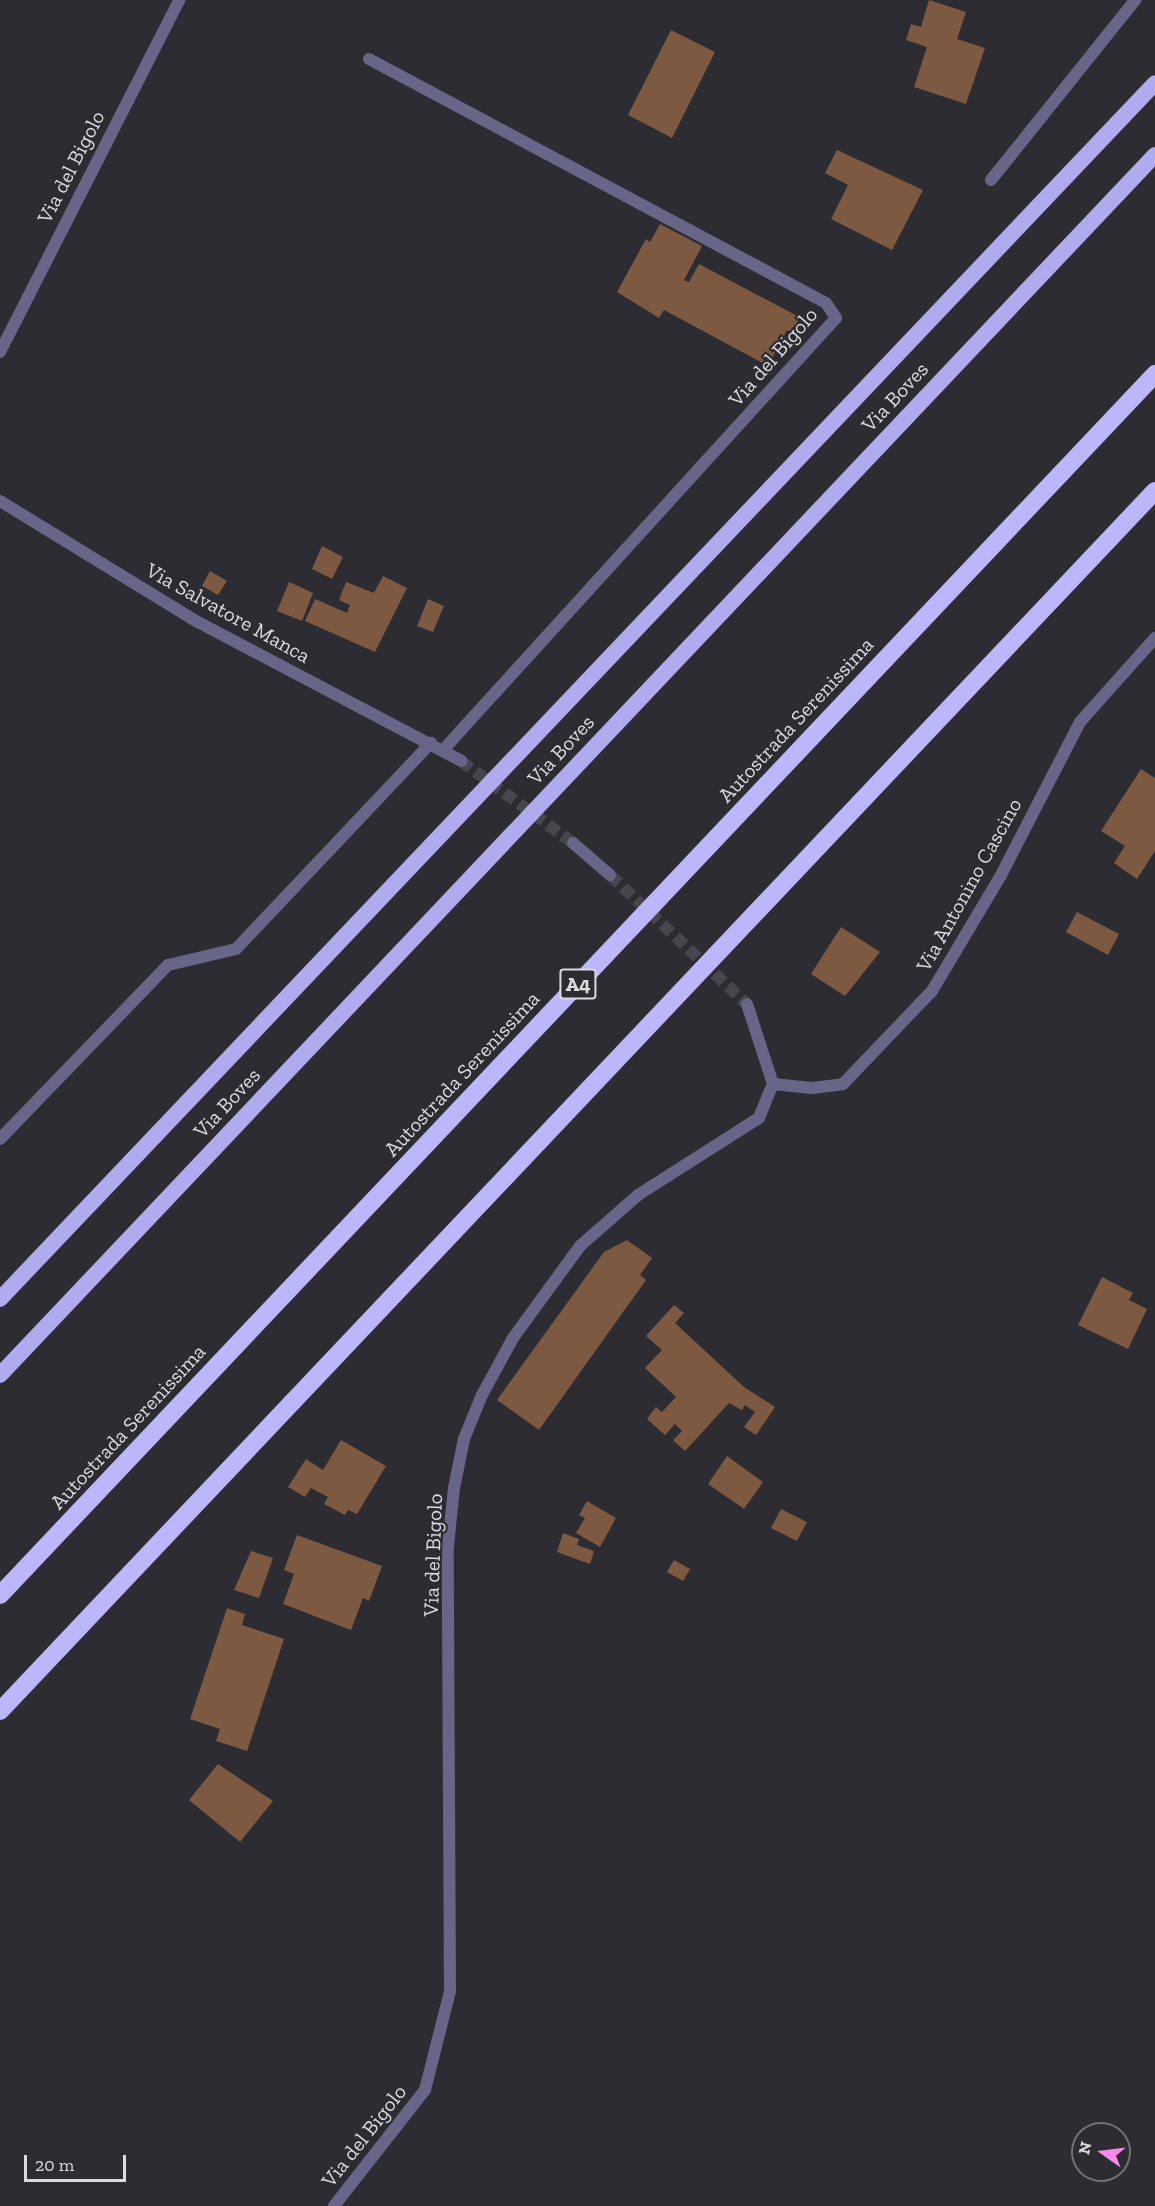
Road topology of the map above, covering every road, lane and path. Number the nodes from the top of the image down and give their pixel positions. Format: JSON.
{"nodes":[{"id":1,"x":179,"y":0,"type":"edge"},
{"id":2,"x":1135,"y":0,"type":"edge"},
{"id":3,"x":369,"y":59,"type":"dead end"},
{"id":4,"x":1155,"y":83,"type":"edge"},
{"id":5,"x":1155,"y":155,"type":"edge"},
{"id":6,"x":991,"y":180,"type":"dead end"},
{"id":7,"x":0,"y":352,"type":"edge"},
{"id":8,"x":1155,"y":374,"type":"edge"},
{"id":9,"x":1155,"y":491,"type":"edge"},
{"id":10,"x":0,"y":501,"type":"edge"},
{"id":11,"x":1155,"y":638,"type":"edge"},
{"id":12,"x":431,"y":743,"type":"junction"},
{"id":13,"x":444,"y":749,"type":"junction"},
{"id":14,"x":461,"y":761,"type":"tunnel mouth"},
{"id":15,"x":573,"y":843,"type":"tunnel mouth"},
{"id":16,"x":610,"y":875,"type":"tunnel mouth"},
{"id":17,"x":747,"y":1004,"type":"tunnel mouth"},
{"id":18,"x":773,"y":1084,"type":"junction"},
{"id":19,"x":0,"y":1139,"type":"edge"},
{"id":20,"x":0,"y":1299,"type":"edge"},
{"id":21,"x":0,"y":1376,"type":"edge"},
{"id":22,"x":0,"y":1595,"type":"edge"},
{"id":23,"x":0,"y":1711,"type":"edge"},
{"id":24,"x":334,"y":2206,"type":"edge"}],
"edges":[{"from":1,"to":7,"type":"street","name":"Via del Bigolo"},
{"from":2,"to":6,"type":"street"},
{"from":3,"to":13,"type":"street","name":"Via del Bigolo"},
{"from":4,"to":20,"type":"highway","name":"Via Boves"},
{"from":5,"to":21,"type":"highway","name":"Via Boves"},
{"from":8,"to":22,"type":"highway","name":"Autostrada Serenissima","number":"A4"},
{"from":9,"to":23,"type":"highway"},
{"from":10,"to":12,"type":"street","name":"Via Salvatore Manca"},
{"from":11,"to":18,"type":"street","name":"Via Antonino Cascino"},
{"from":12,"to":13,"type":"street","name":"Via Salvatore Manca"},
{"from":12,"to":19,"type":"street"},
{"from":13,"to":14,"type":"street"},
{"from":15,"to":16,"type":"street"},
{"from":17,"to":18,"type":"street"},
{"from":18,"to":24,"type":"street","name":"Via del Bigolo"}]}
